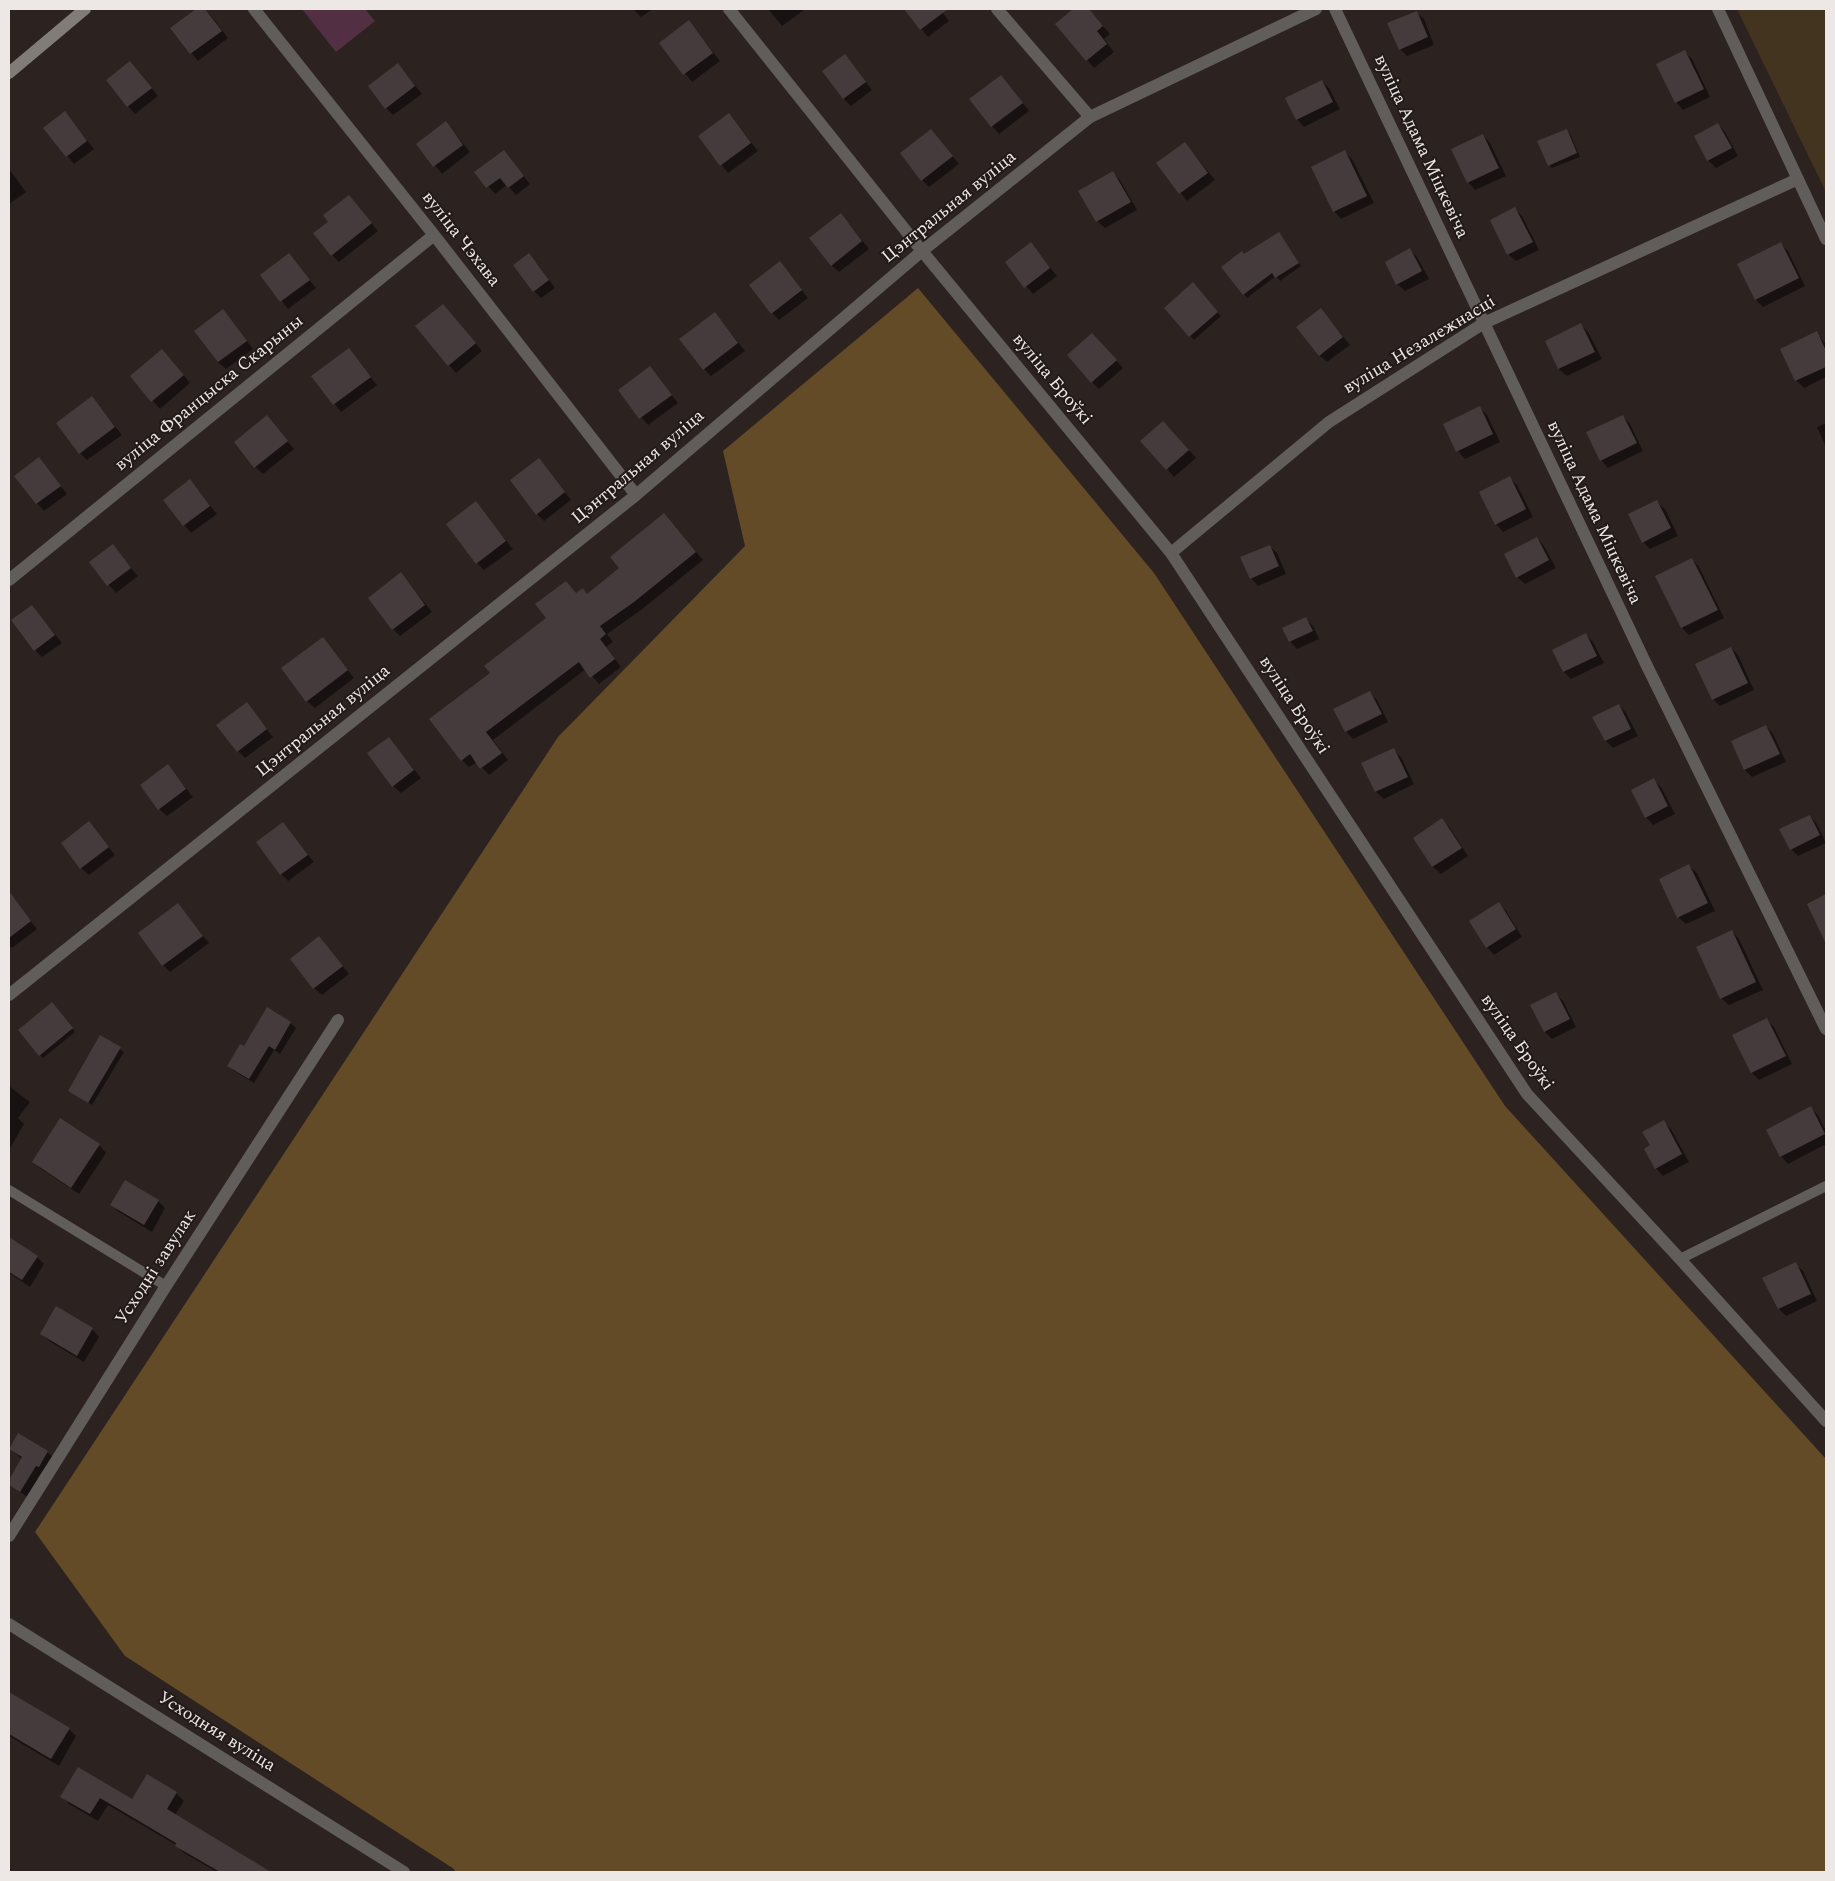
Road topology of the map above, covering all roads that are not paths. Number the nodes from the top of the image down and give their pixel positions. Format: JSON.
{"nodes":[{"id":1,"x":86,"y":9,"type":"edge"},
{"id":2,"x":254,"y":9,"type":"edge"},
{"id":3,"x":729,"y":9,"type":"edge"},
{"id":4,"x":997,"y":9,"type":"edge"},
{"id":5,"x":1316,"y":9,"type":"edge"},
{"id":6,"x":1336,"y":9,"type":"edge"},
{"id":7,"x":1718,"y":9,"type":"edge"},
{"id":8,"x":9,"y":72,"type":"edge"},
{"id":9,"x":1090,"y":118,"type":"junction"},
{"id":10,"x":1798,"y":179,"type":"junction"},
{"id":11,"x":434,"y":235,"type":"junction"},
{"id":12,"x":1826,"y":239,"type":"edge"},
{"id":13,"x":922,"y":251,"type":"junction"},
{"id":14,"x":1484,"y":323,"type":"junction"},
{"id":15,"x":636,"y":495,"type":"junction"},
{"id":16,"x":1172,"y":553,"type":"junction"},
{"id":17,"x":9,"y":580,"type":"edge"},
{"id":18,"x":9,"y":995,"type":"edge"},
{"id":19,"x":338,"y":1020,"type":"dead end"},
{"id":20,"x":1826,"y":1029,"type":"edge"},
{"id":21,"x":1826,"y":1186,"type":"edge"},
{"id":22,"x":9,"y":1190,"type":"edge"},
{"id":23,"x":1680,"y":1259,"type":"junction"},
{"id":24,"x":166,"y":1286,"type":"junction"},
{"id":25,"x":1826,"y":1421,"type":"edge"},
{"id":26,"x":9,"y":1536,"type":"edge"},
{"id":27,"x":9,"y":1624,"type":"edge"},
{"id":28,"x":404,"y":1872,"type":"edge"}],
"edges":[{"from":1,"to":8,"type":"main road"},
{"from":2,"to":11,"type":"street","name":"вуліца Чэхава"},
{"from":3,"to":13,"type":"street","name":"вуліца Броўкі"},
{"from":4,"to":9,"type":"street"},
{"from":5,"to":9,"type":"street","name":"Цэнтральная вуліца"},
{"from":6,"to":14,"type":"street","name":"вуліца Адама Міцкевіча"},
{"from":7,"to":10,"type":"street"},
{"from":9,"to":13,"type":"street","name":"Цэнтральная вуліца"},
{"from":10,"to":12,"type":"street"},
{"from":10,"to":14,"type":"street","name":"вуліца Незалежнасці"},
{"from":11,"to":15,"type":"street","name":"вуліца Чэхава"},
{"from":11,"to":17,"type":"street","name":"вуліца Францыска Скарыны"},
{"from":13,"to":15,"type":"street","name":"Цэнтральная вуліца"},
{"from":13,"to":16,"type":"street","name":"вуліца Броўкі"},
{"from":14,"to":16,"type":"street","name":"вуліца Незалежнасці"},
{"from":14,"to":20,"type":"street","name":"вуліца Адама Міцкевіча"},
{"from":15,"to":18,"type":"street","name":"Цэнтральная вуліца"},
{"from":16,"to":23,"type":"street","name":"вуліца Броўкі"},
{"from":19,"to":24,"type":"street","name":"Усходні завулак"},
{"from":21,"to":23,"type":"lane"},
{"from":22,"to":24,"type":"lane"},
{"from":23,"to":25,"type":"street","name":"вуліца Броўкі"},
{"from":24,"to":26,"type":"street","name":"Усходні завулак"},
{"from":27,"to":28,"type":"street","name":"Усходняя вуліца"}]}
